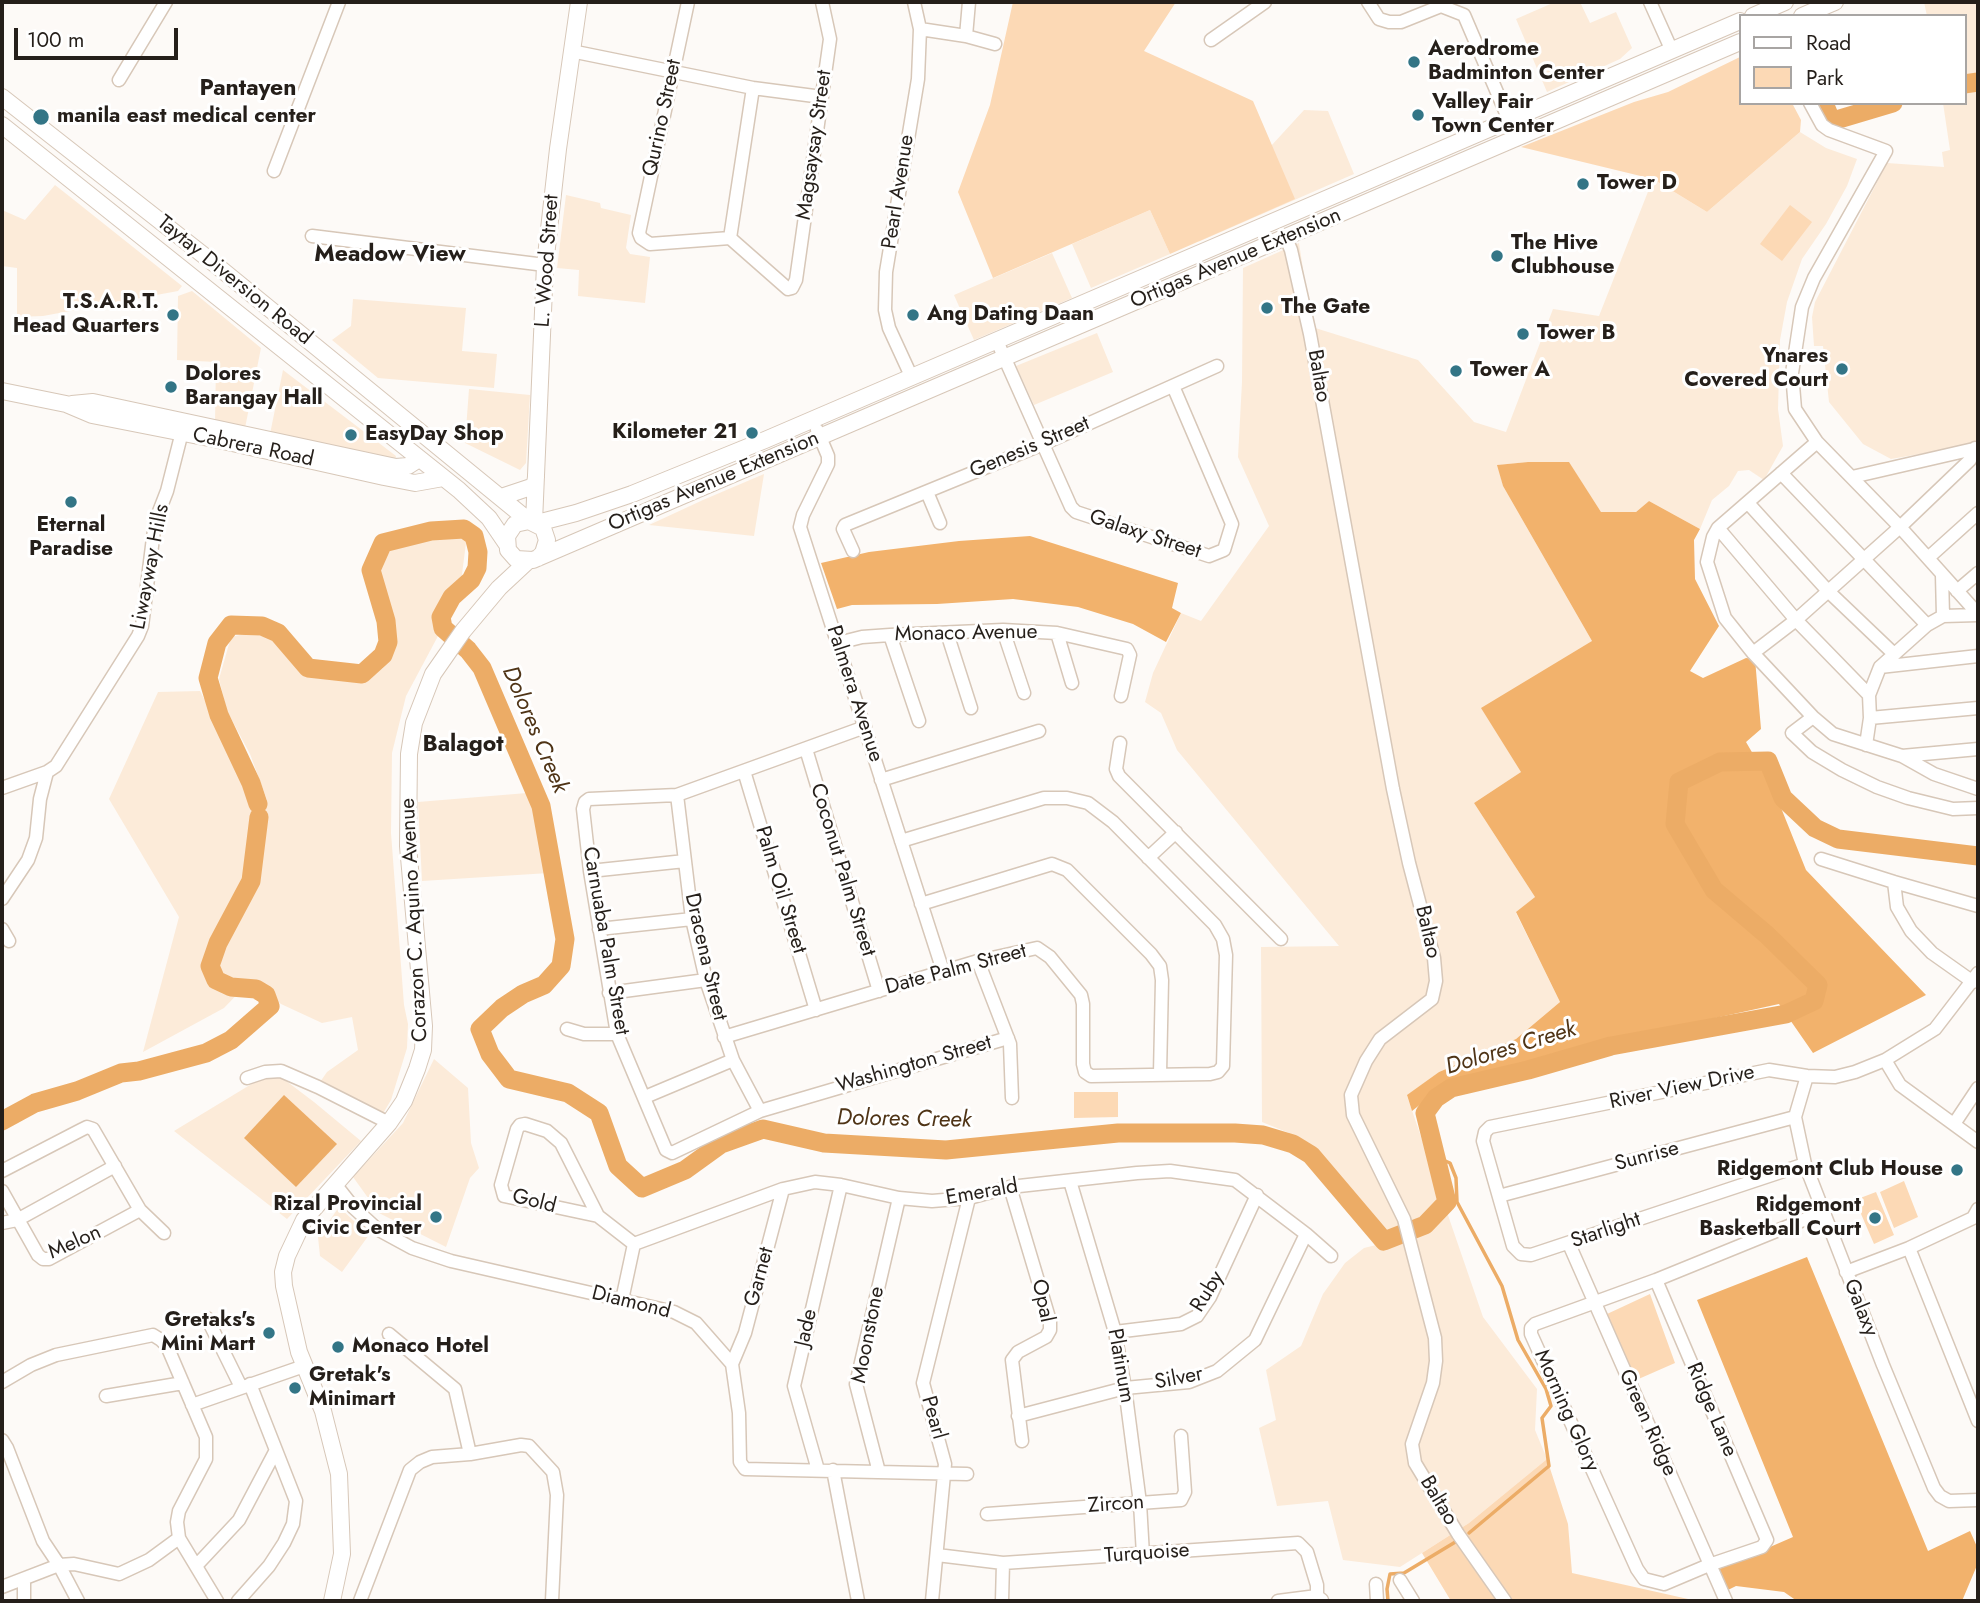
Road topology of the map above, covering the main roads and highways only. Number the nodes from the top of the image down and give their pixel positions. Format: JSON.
{"nodes":[{"id":1,"x":579,"y":2,"type":"edge"},
{"id":2,"x":1785,"y":2,"type":"edge"},
{"id":3,"x":1835,"y":2,"type":"edge"},
{"id":4,"x":1760,"y":14,"type":"edge"},
{"id":5,"x":1807,"y":14,"type":"edge"},
{"id":6,"x":1738,"y":22,"type":"edge"},
{"id":7,"x":1738,"y":43,"type":"edge"},
{"id":8,"x":2,"y":97,"type":"edge"},
{"id":9,"x":2,"y":125,"type":"edge"},
{"id":10,"x":99,"y":174,"type":"junction"},
{"id":11,"x":84,"y":192,"type":"junction"},
{"id":12,"x":1278,"y":220,"type":"junction"},
{"id":13,"x":1286,"y":238,"type":"junction"},
{"id":14,"x":2,"y":391,"type":"edge"},
{"id":15,"x":183,"y":427,"type":"junction"},
{"id":16,"x":419,"y":459,"type":"junction"},
{"id":17,"x":536,"y":477,"type":"junction"},
{"id":18,"x":443,"y":478,"type":"junction"},
{"id":19,"x":502,"y":498,"type":"junction"},
{"id":20,"x":489,"y":518,"type":"junction"},
{"id":21,"x":534,"y":522,"type":"junction"},
{"id":22,"x":507,"y":546,"type":"junction"},
{"id":23,"x":533,"y":560,"type":"junction"},
{"id":24,"x":499,"y":588,"type":"junction"},
{"id":25,"x":332,"y":1601,"type":"edge"}],
"edges":[{"from":1,"to":17,"type":"main road","name":"L. Wood Street"},
{"from":2,"to":4,"type":"main road"},
{"from":3,"to":5,"type":"main road"},
{"from":6,"to":12,"type":"main road","name":"Ortigas Avenue Extension"},
{"from":7,"to":13,"type":"main road","name":"Ortigas Avenue Extension"},
{"from":8,"to":10,"type":"main road","name":"Taytay Diversion Road"},
{"from":9,"to":11,"type":"main road","name":"Taytay Diversion Road"},
{"from":10,"to":11,"type":"main road"},
{"from":10,"to":19,"type":"main road","name":"Taytay Diversion Road"},
{"from":11,"to":16,"type":"main road","name":"Taytay Diversion Road"},
{"from":12,"to":13,"type":"main road"},
{"from":12,"to":21,"type":"main road","name":"Ortigas Avenue Extension"},
{"from":13,"to":23,"type":"main road","name":"Ortigas Avenue Extension"},
{"from":14,"to":15,"type":"main road","name":"Cabrera Road"},
{"from":15,"to":16,"type":"main road","name":"Cabrera Road"},
{"from":15,"to":18,"type":"main road","name":"Cabrera Road"},
{"from":16,"to":18,"type":"main road","name":"Taytay Diversion Road"},
{"from":17,"to":19,"type":"main road"},
{"from":17,"to":21,"type":"main road","name":"L. Wood Street"},
{"from":18,"to":20,"type":"main road","name":"Taytay Diversion Road"},
{"from":19,"to":20,"type":"main road"},
{"from":19,"to":21,"type":"main road","name":"Taytay Diversion Road"},
{"from":20,"to":22,"type":"main road","name":"Taytay Diversion Road"},
{"from":21,"to":22,"type":"main road"},
{"from":21,"to":23,"type":"main road"},
{"from":22,"to":23,"type":"main road"},
{"from":22,"to":24,"type":"main road","name":"Corazon C. Aquino Avenue"},
{"from":23,"to":24,"type":"main road","name":"Corazon C. Aquino Avenue"},
{"from":24,"to":25,"type":"main road","name":"Corazon C. Aquino Avenue"}]}
